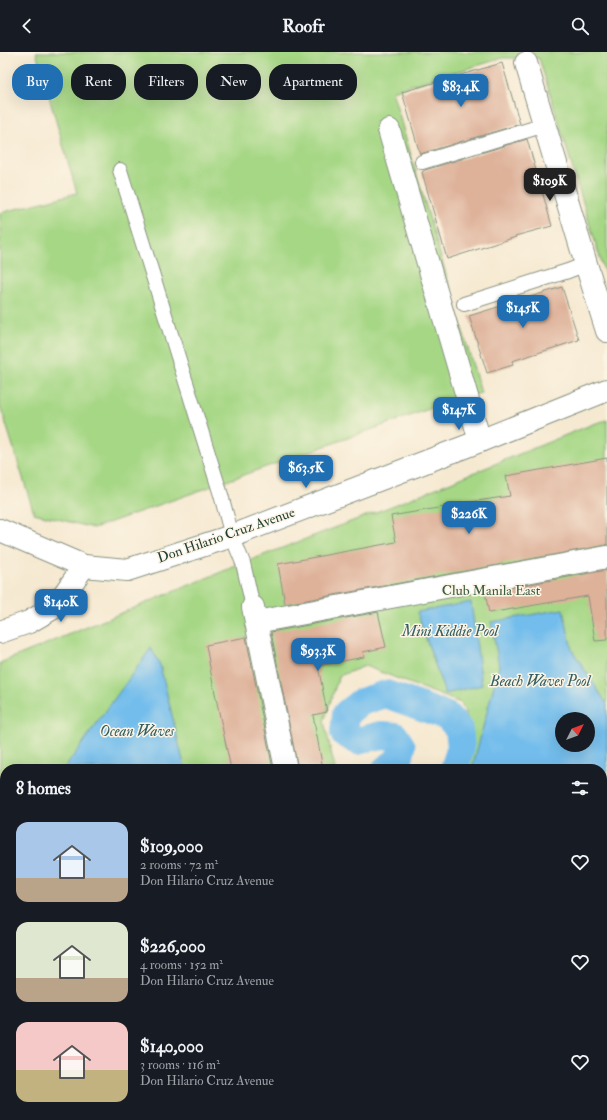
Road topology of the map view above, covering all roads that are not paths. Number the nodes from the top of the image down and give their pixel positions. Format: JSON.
{"nodes":[{"id":1,"x":526,"y":63,"type":"dead end"},
{"id":2,"x":545,"y":125,"type":"junction"},
{"id":3,"x":389,"y":130,"type":"dead end"},
{"id":4,"x":422,"y":162,"type":"dead end"},
{"id":5,"x":120,"y":170,"type":"dead end"},
{"id":6,"x":586,"y":264,"type":"junction"},
{"id":7,"x":464,"y":304,"type":"dead end"},
{"id":8,"x":607,"y":331,"type":"edge"},
{"id":9,"x":607,"y":390,"type":"edge"},
{"id":10,"x":480,"y":441,"type":"junction"},
{"id":11,"x":0,"y":530,"type":"edge"},
{"id":12,"x":232,"y":536,"type":"junction"},
{"id":13,"x":607,"y":557,"type":"edge"},
{"id":14,"x":84,"y":566,"type":"junction"},
{"id":15,"x":255,"y":615,"type":"junction"},
{"id":16,"x":0,"y":632,"type":"edge"},
{"id":17,"x":285,"y":764,"type":"edge"}],
"edges":[{"from":1,"to":2,"type":"street"},
{"from":2,"to":4,"type":"lane"},
{"from":2,"to":6,"type":"street"},
{"from":3,"to":10,"type":"street"},
{"from":5,"to":12,"type":"lane"},
{"from":6,"to":7,"type":"lane"},
{"from":6,"to":8,"type":"street"},
{"from":9,"to":10,"type":"street","name":"Don Hilario Cruz Avenue"},
{"from":10,"to":12,"type":"street","name":"Don Hilario Cruz Avenue"},
{"from":11,"to":14,"type":"street","name":"Don Hilario Cruz Avenue"},
{"from":12,"to":14,"type":"street","name":"Don Hilario Cruz Avenue"},
{"from":12,"to":15,"type":"lane"},
{"from":13,"to":15,"type":"street"},
{"from":14,"to":16,"type":"street"},
{"from":15,"to":17,"type":"street"}]}
